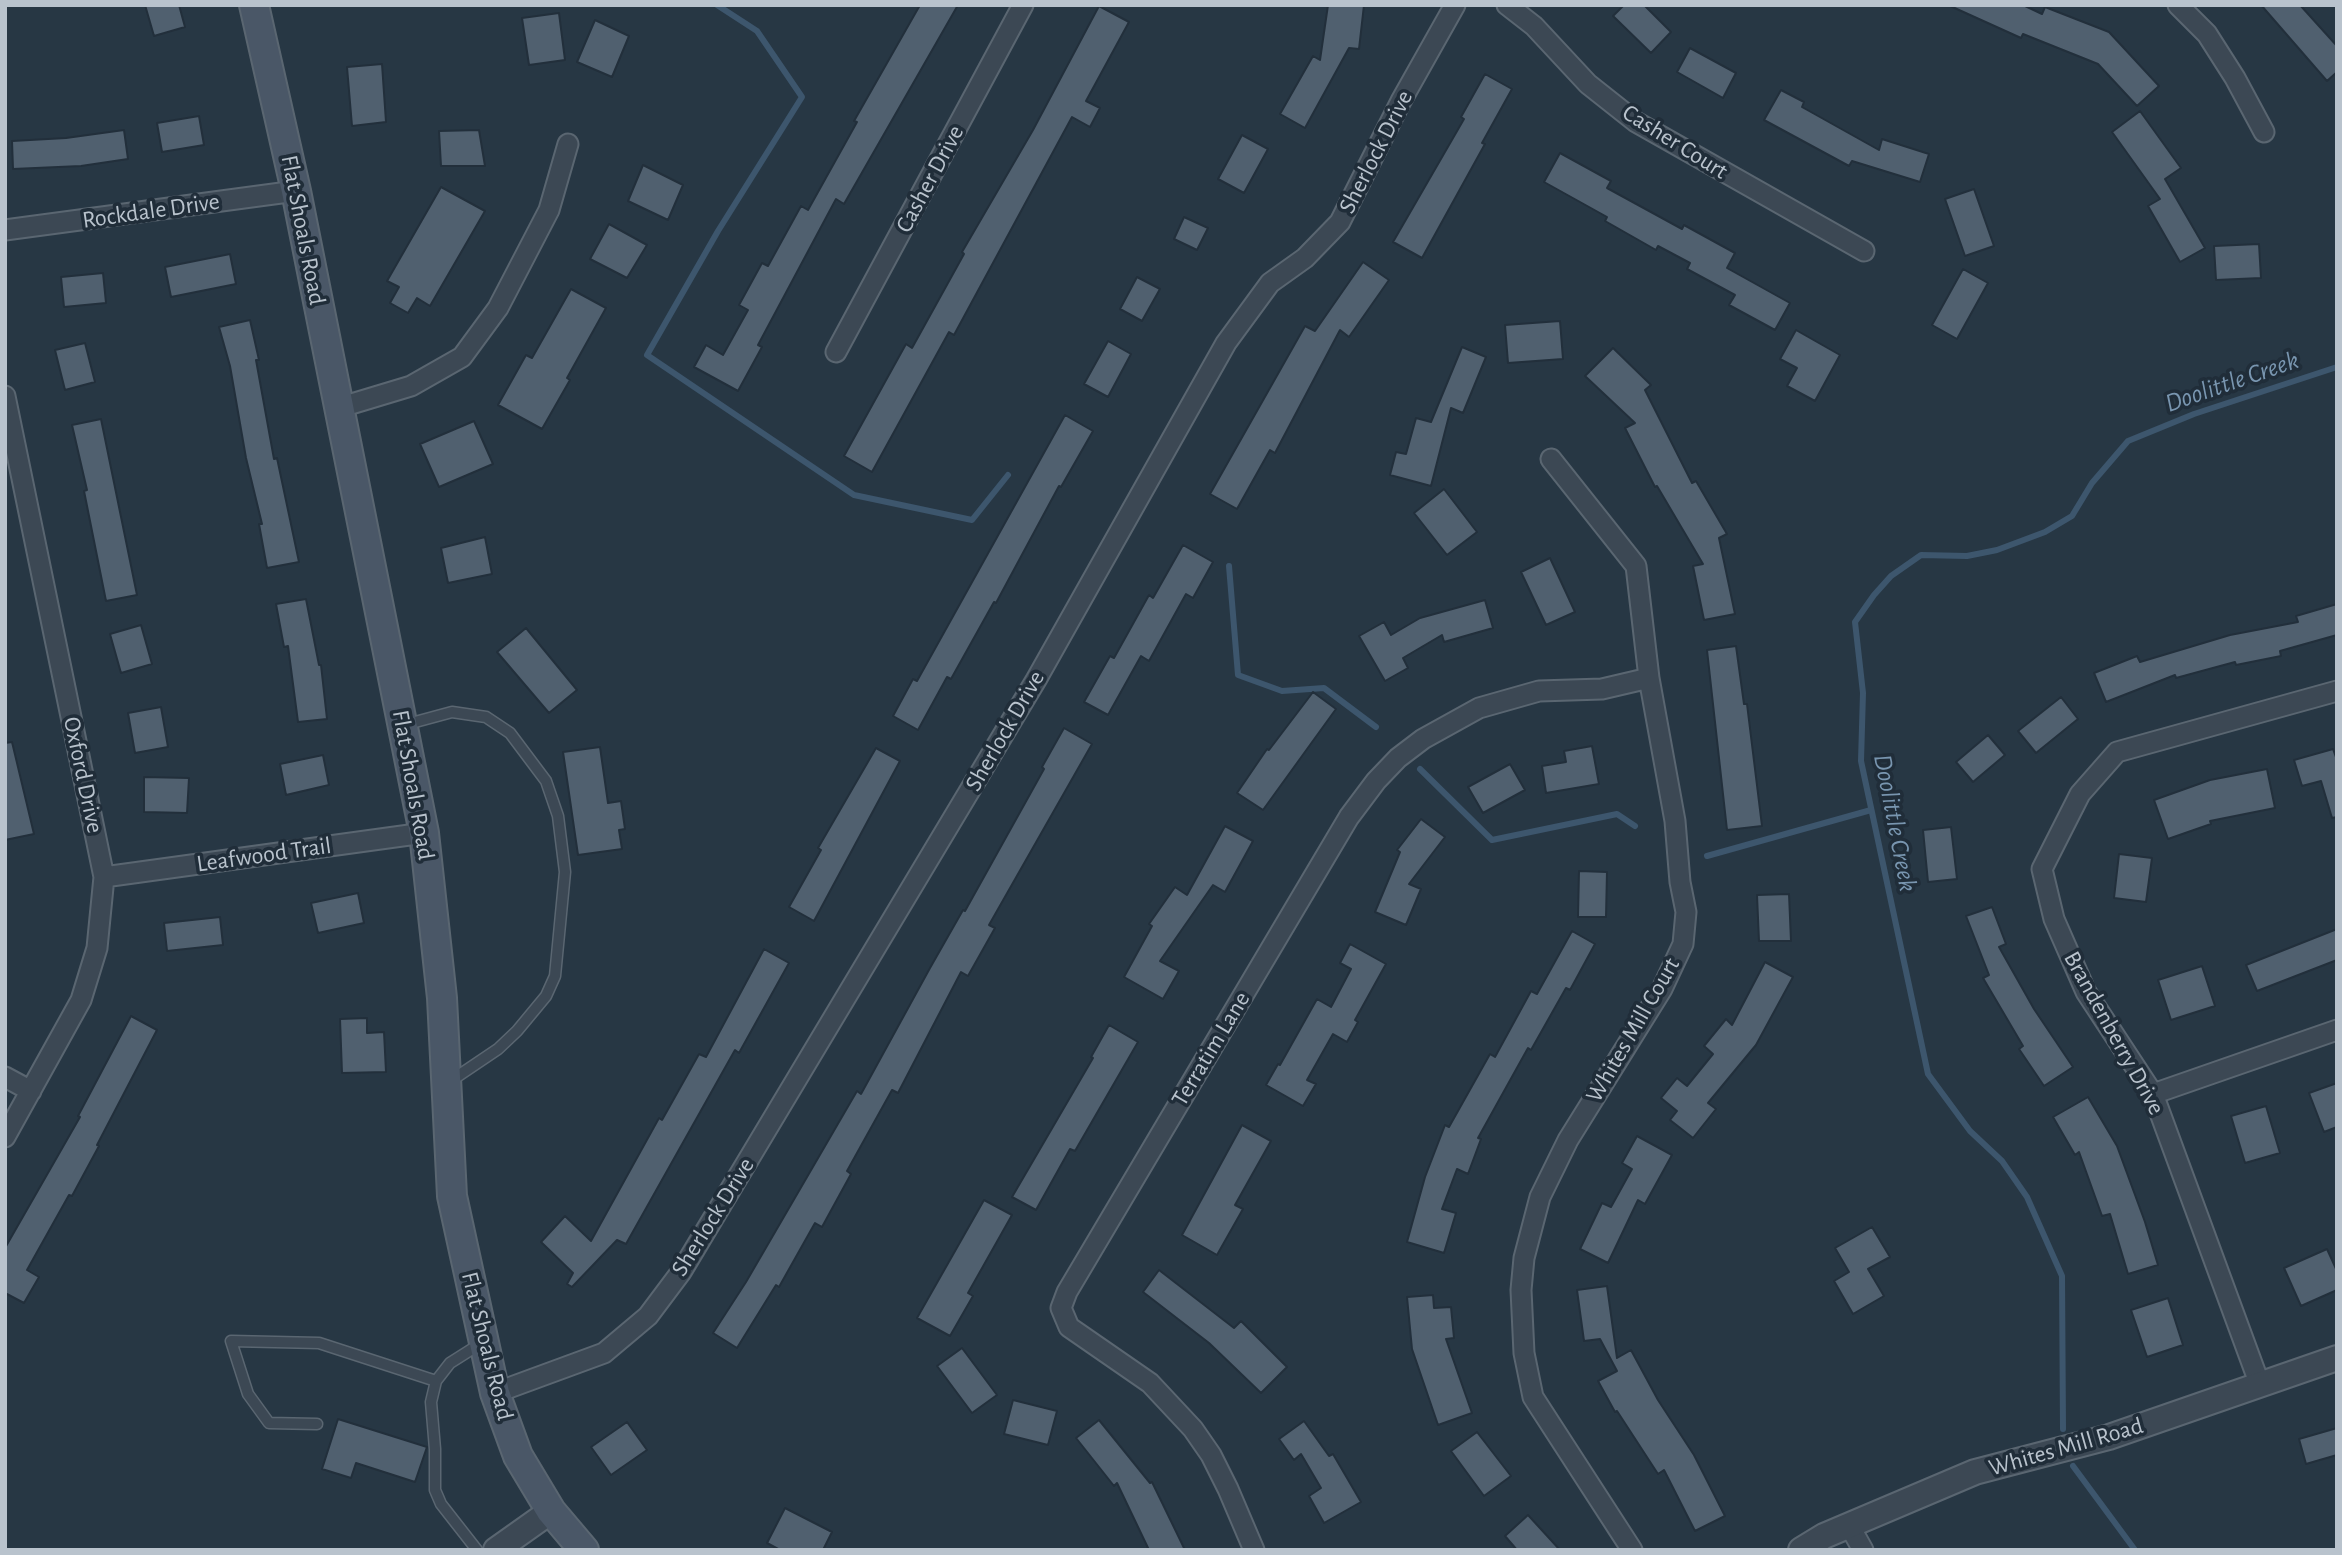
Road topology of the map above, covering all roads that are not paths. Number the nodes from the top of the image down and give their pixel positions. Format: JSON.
{"nodes":[{"id":1,"x":254,"y":5,"type":"edge"},
{"id":2,"x":1023,"y":5,"type":"edge"},
{"id":3,"x":1455,"y":5,"type":"edge"},
{"id":4,"x":1507,"y":5,"type":"edge"},
{"id":5,"x":2178,"y":5,"type":"edge"},
{"id":6,"x":2264,"y":132,"type":"dead end"},
{"id":7,"x":568,"y":144,"type":"dead end"},
{"id":8,"x":296,"y":191,"type":"junction"},
{"id":9,"x":5,"y":230,"type":"edge"},
{"id":10,"x":1864,"y":251,"type":"dead end"},
{"id":11,"x":836,"y":352,"type":"dead end"},
{"id":12,"x":5,"y":396,"type":"edge"},
{"id":13,"x":338,"y":408,"type":"junction"},
{"id":14,"x":1551,"y":459,"type":"dead end"},
{"id":15,"x":1649,"y":678,"type":"junction"},
{"id":16,"x":2337,"y":691,"type":"edge"},
{"id":17,"x":403,"y":725,"type":"junction"},
{"id":18,"x":424,"y":833,"type":"junction"},
{"id":19,"x":104,"y":877,"type":"junction"},
{"id":20,"x":2337,"y":1030,"type":"edge"},
{"id":21,"x":5,"y":1077,"type":"edge"},
{"id":22,"x":446,"y":1083,"type":"junction"},
{"id":23,"x":31,"y":1091,"type":"junction"},
{"id":24,"x":2153,"y":1094,"type":"junction"},
{"id":25,"x":5,"y":1136,"type":"edge"},
{"id":26,"x":484,"y":1342,"type":"junction"},
{"id":27,"x":2337,"y":1358,"type":"edge"},
{"id":28,"x":436,"y":1381,"type":"junction"},
{"id":29,"x":2260,"y":1385,"type":"junction"},
{"id":30,"x":495,"y":1393,"type":"junction"},
{"id":31,"x":317,"y":1424,"type":"dead end"},
{"id":32,"x":551,"y":1511,"type":"junction"},
{"id":33,"x":1849,"y":1525,"type":"junction"},
{"id":34,"x":477,"y":1550,"type":"edge"},
{"id":35,"x":496,"y":1550,"type":"edge"},
{"id":36,"x":584,"y":1550,"type":"edge"},
{"id":37,"x":1254,"y":1550,"type":"edge"},
{"id":38,"x":1632,"y":1550,"type":"edge"},
{"id":39,"x":1801,"y":1550,"type":"edge"},
{"id":40,"x":1863,"y":1550,"type":"edge"}],
"edges":[{"from":1,"to":8,"type":"main road","name":"Flat Shoals Road"},
{"from":2,"to":11,"type":"street","name":"Casher Drive"},
{"from":3,"to":30,"type":"street","name":"Sherlock Drive"},
{"from":4,"to":10,"type":"street","name":"Casher Court"},
{"from":5,"to":6,"type":"street"},
{"from":7,"to":13,"type":"street"},
{"from":8,"to":9,"type":"street","name":"Rockdale Drive"},
{"from":8,"to":13,"type":"main road","name":"Flat Shoals Road"},
{"from":12,"to":19,"type":"street","name":"Oxford Drive"},
{"from":13,"to":17,"type":"main road","name":"Flat Shoals Road"},
{"from":14,"to":15,"type":"street","name":"Whites Mill Court"},
{"from":15,"to":37,"type":"street","name":"Terratim Lane"},
{"from":15,"to":38,"type":"street","name":"Whites Mill Court"},
{"from":16,"to":24,"type":"street","name":"Brandenberry Drive"},
{"from":17,"to":18,"type":"main road","name":"Flat Shoals Road"},
{"from":17,"to":22,"type":"lane"},
{"from":18,"to":19,"type":"street","name":"Leafwood Trail"},
{"from":18,"to":22,"type":"main road","name":"Flat Shoals Road"},
{"from":19,"to":23,"type":"street","name":"Oxford Drive"},
{"from":20,"to":24,"type":"street"},
{"from":21,"to":23,"type":"street"},
{"from":22,"to":26,"type":"main road","name":"Flat Shoals Road"},
{"from":23,"to":25,"type":"street","name":"Oxford Drive"},
{"from":24,"to":29,"type":"street","name":"Brandenberry Drive"},
{"from":26,"to":28,"type":"lane"},
{"from":26,"to":30,"type":"main road","name":"Flat Shoals Road"},
{"from":27,"to":29,"type":"street","name":"Whites Mill Road"},
{"from":28,"to":31,"type":"lane"},
{"from":28,"to":34,"type":"lane"},
{"from":29,"to":33,"type":"street","name":"Whites Mill Road"},
{"from":30,"to":32,"type":"main road","name":"Flat Shoals Road"},
{"from":32,"to":35,"type":"street"},
{"from":32,"to":36,"type":"main road","name":"Flat Shoals Road"},
{"from":33,"to":39,"type":"street","name":"Whites Mill Road"},
{"from":33,"to":40,"type":"street"}]}
